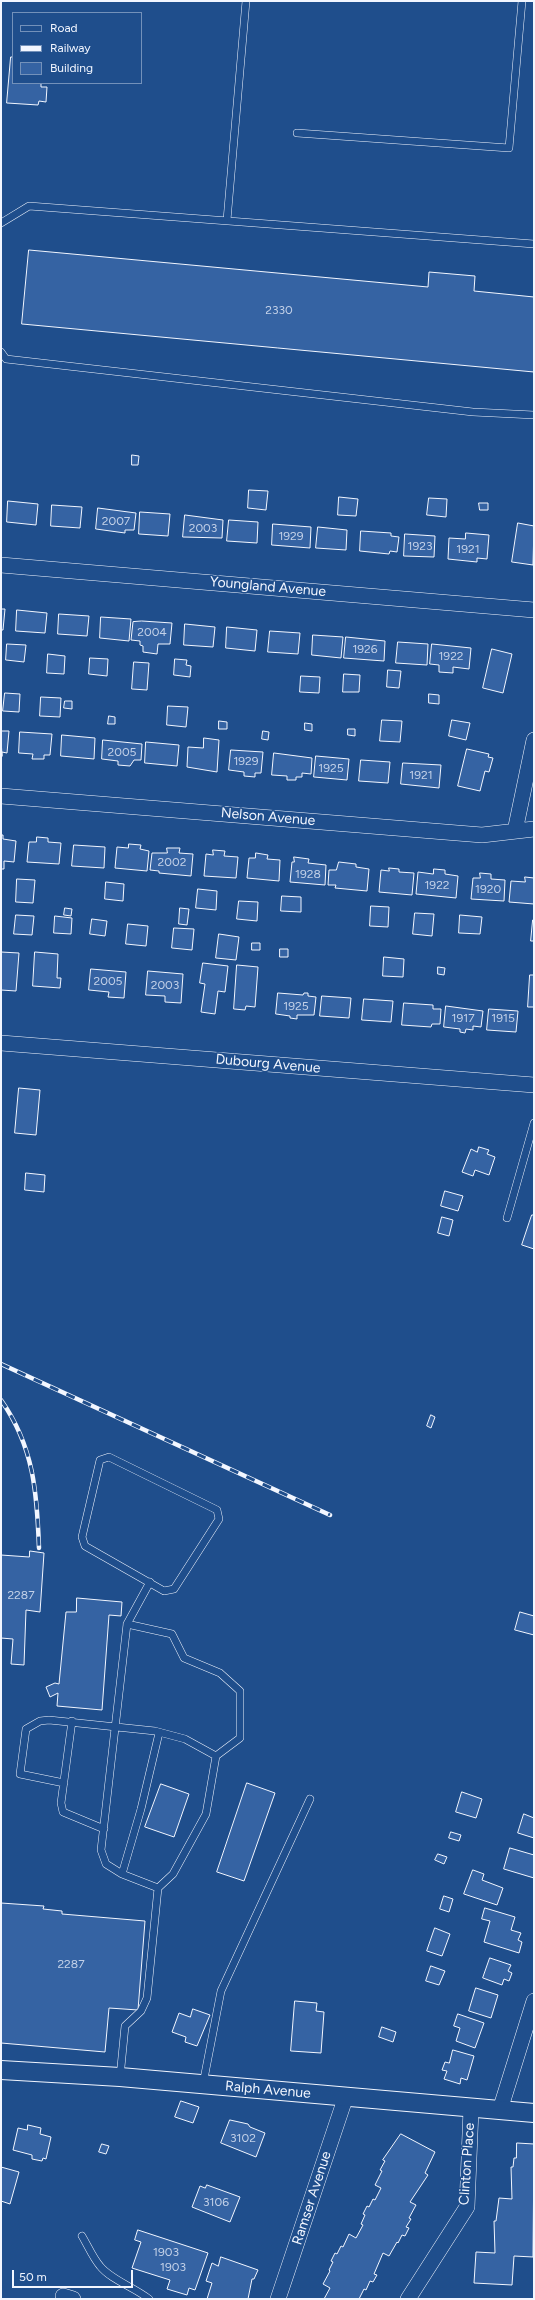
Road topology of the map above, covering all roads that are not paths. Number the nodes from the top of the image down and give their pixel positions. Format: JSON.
{"nodes":[{"id":1,"x":246,"y":1,"type":"edge"},
{"id":2,"x":522,"y":1,"type":"edge"},
{"id":3,"x":297,"y":133,"type":"dead end"},
{"id":4,"x":227,"y":220,"type":"junction"},
{"id":5,"x":1,"y":223,"type":"edge"},
{"id":6,"x":534,"y":244,"type":"edge"},
{"id":7,"x":1,"y":352,"type":"edge"},
{"id":8,"x":534,"y":415,"type":"edge"},
{"id":9,"x":1,"y":565,"type":"edge"},
{"id":10,"x":534,"y":610,"type":"edge"},
{"id":11,"x":534,"y":740,"type":"edge"},
{"id":12,"x":1,"y":796,"type":"edge"},
{"id":13,"x":534,"y":829,"type":"edge"},
{"id":14,"x":515,"y":831,"type":"junction"},
{"id":15,"x":1,"y":1043,"type":"edge"},
{"id":16,"x":534,"y":1086,"type":"edge"},
{"id":17,"x":534,"y":1123,"type":"edge"},
{"id":18,"x":507,"y":1218,"type":"dead end"},
{"id":19,"x":150,"y":1582,"type":"junction"},
{"id":20,"x":127,"y":1624,"type":"junction"},
{"id":21,"x":72,"y":1721,"type":"junction"},
{"id":22,"x":116,"y":1727,"type":"junction"},
{"id":23,"x":159,"y":1733,"type":"junction"},
{"id":24,"x":216,"y":1756,"type":"junction"},
{"id":25,"x":64,"y":1783,"type":"junction"},
{"id":26,"x":310,"y":1799,"type":"dead end"},
{"id":27,"x":104,"y":1828,"type":"junction"},
{"id":28,"x":122,"y":1874,"type":"junction"},
{"id":29,"x":158,"y":1888,"type":"junction"},
{"id":30,"x":534,"y":2001,"type":"edge"},
{"id":31,"x":1,"y":2070,"type":"edge"},
{"id":32,"x":120,"y":2077,"type":"junction"},
{"id":33,"x":203,"y":2084,"type":"junction"},
{"id":34,"x":346,"y":2096,"type":"junction"},
{"id":35,"x":471,"y":2109,"type":"junction"},
{"id":36,"x":500,"y":2110,"type":"junction"},
{"id":37,"x":534,"y":2113,"type":"edge"},
{"id":38,"x":82,"y":2236,"type":"dead end"},
{"id":39,"x":148,"y":2299,"type":"edge"},
{"id":40,"x":278,"y":2299,"type":"edge"},
{"id":41,"x":408,"y":2299,"type":"edge"}],
"edges":[{"from":1,"to":4,"type":"lane"},
{"from":2,"to":3,"type":"lane"},
{"from":4,"to":5,"type":"lane"},
{"from":4,"to":6,"type":"lane"},
{"from":7,"to":8,"type":"lane"},
{"from":9,"to":10,"type":"street","name":"Youngland Avenue"},
{"from":11,"to":14,"type":"street"},
{"from":12,"to":14,"type":"street","name":"Nelson Avenue"},
{"from":13,"to":14,"type":"street","name":"Nelson Avenue"},
{"from":15,"to":16,"type":"street","name":"Dubourg Avenue"},
{"from":17,"to":18,"type":"lane"},
{"from":19,"to":19,"type":"lane"},
{"from":19,"to":20,"type":"lane"},
{"from":20,"to":22,"type":"lane"},
{"from":20,"to":24,"type":"lane"},
{"from":21,"to":22,"type":"lane"},
{"from":21,"to":25,"type":"lane"},
{"from":21,"to":25,"type":"lane"},
{"from":22,"to":23,"type":"lane"},
{"from":22,"to":27,"type":"lane"},
{"from":23,"to":24,"type":"lane"},
{"from":23,"to":28,"type":"lane"},
{"from":24,"to":29,"type":"lane"},
{"from":25,"to":27,"type":"lane"},
{"from":26,"to":33,"type":"lane"},
{"from":27,"to":28,"type":"lane"},
{"from":28,"to":29,"type":"lane"},
{"from":29,"to":32,"type":"lane"},
{"from":30,"to":36,"type":"street"},
{"from":31,"to":32,"type":"street","name":"Ralph Avenue"},
{"from":32,"to":33,"type":"street","name":"Ralph Avenue"},
{"from":33,"to":34,"type":"street","name":"Ralph Avenue"},
{"from":34,"to":35,"type":"street","name":"Ralph Avenue"},
{"from":34,"to":40,"type":"street","name":"Ramser Avenue"},
{"from":35,"to":36,"type":"street","name":"Ralph Avenue"},
{"from":35,"to":41,"type":"street","name":"Clinton Place"},
{"from":36,"to":37,"type":"street","name":"Ralph Avenue"},
{"from":38,"to":39,"type":"lane"}]}
